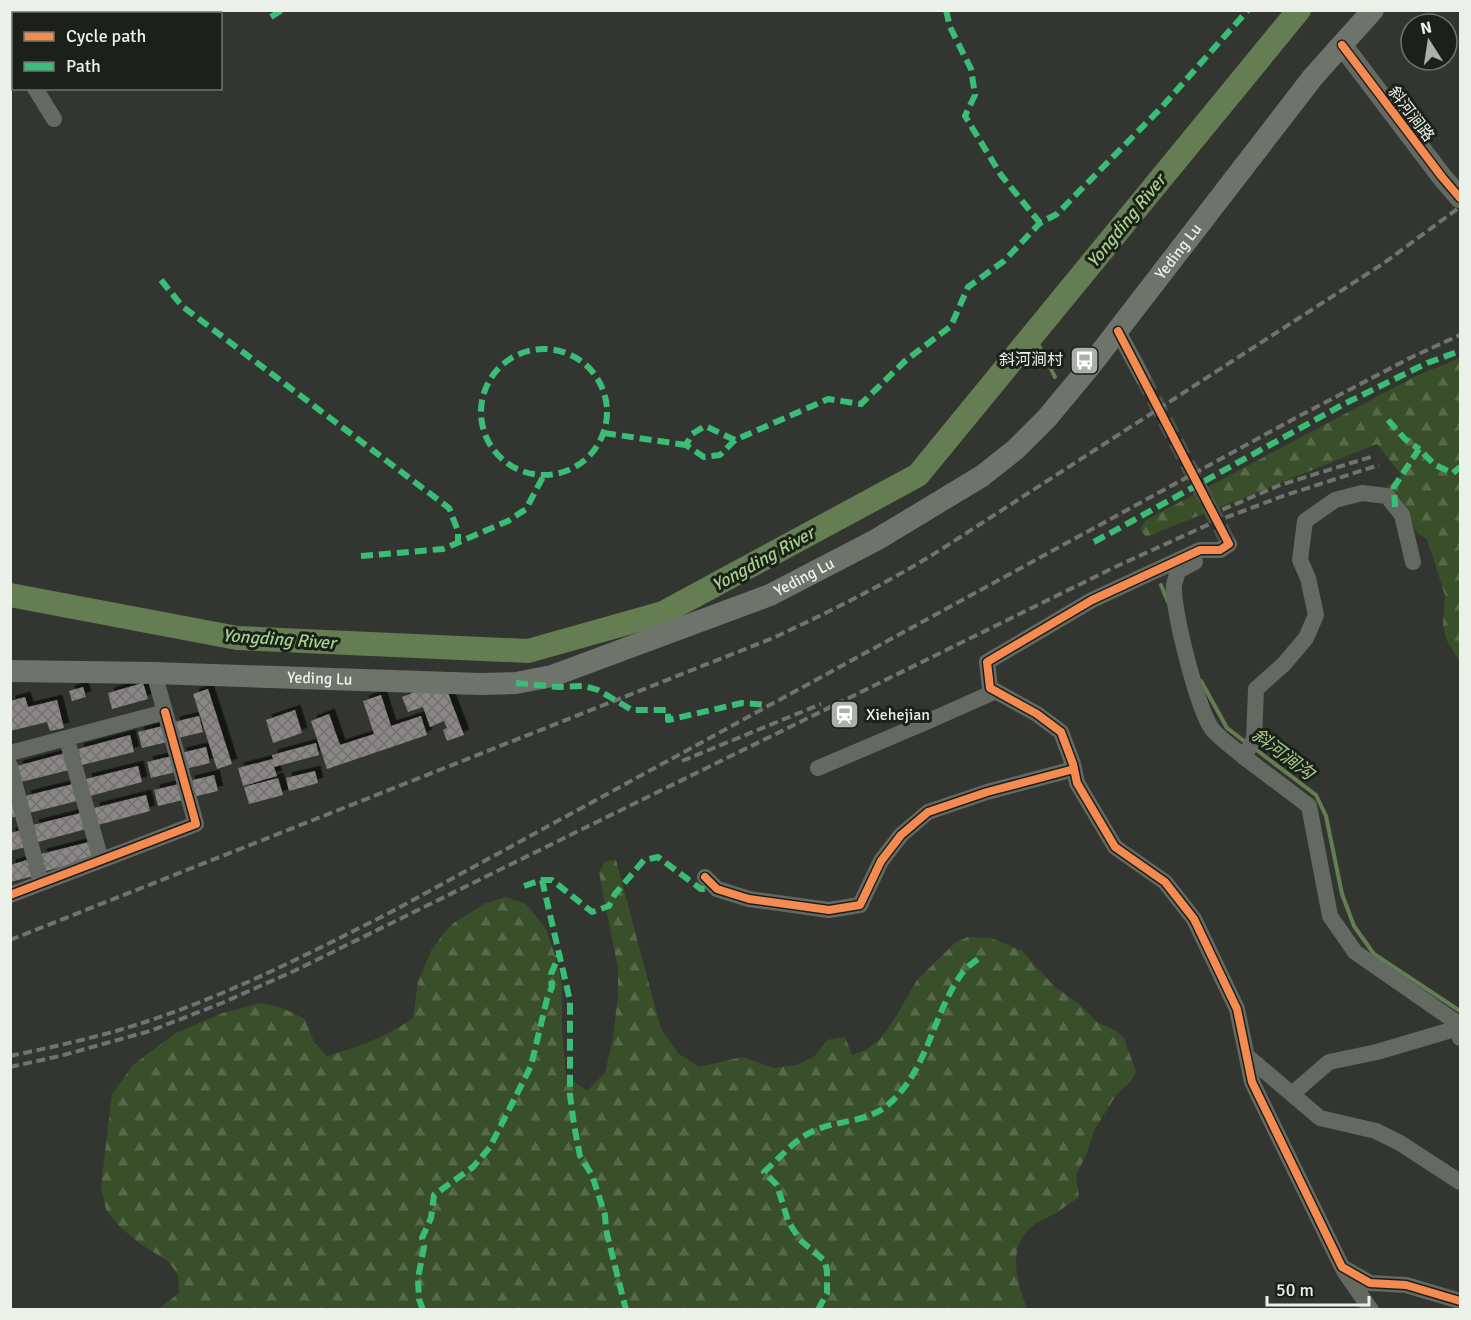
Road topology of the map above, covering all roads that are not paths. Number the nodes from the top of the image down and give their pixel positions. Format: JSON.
{"nodes":[{"id":1,"x":1373,"y":10,"type":"edge"},
{"id":2,"x":1342,"y":45,"type":"junction"},
{"id":3,"x":36,"y":90,"type":"edge"},
{"id":4,"x":54,"y":119,"type":"dead end"},
{"id":5,"x":1461,"y":198,"type":"edge"},
{"id":6,"x":1118,"y":331,"type":"junction"},
{"id":7,"x":1143,"y":378,"type":"tunnel mouth"},
{"id":8,"x":1413,"y":562,"type":"dead end"},
{"id":9,"x":10,"y":671,"type":"edge"},
{"id":10,"x":154,"y":673,"type":"junction"},
{"id":11,"x":996,"y":691,"type":"junction"},
{"id":12,"x":165,"y":712,"type":"junction"},
{"id":13,"x":67,"y":740,"type":"junction"},
{"id":14,"x":1248,"y":749,"type":"junction"},
{"id":15,"x":10,"y":753,"type":"edge"},
{"id":16,"x":10,"y":766,"type":"edge"},
{"id":17,"x":818,"y":768,"type":"dead end"},
{"id":18,"x":1074,"y":769,"type":"junction"},
{"id":19,"x":101,"y":860,"type":"junction"},
{"id":20,"x":705,"y":877,"type":"dead end"},
{"id":21,"x":41,"y":883,"type":"junction"},
{"id":22,"x":10,"y":895,"type":"edge"},
{"id":23,"x":1459,"y":1033,"type":"edge"},
{"id":24,"x":1247,"y":1056,"type":"junction"},
{"id":25,"x":1292,"y":1094,"type":"junction"},
{"id":26,"x":1461,"y":1182,"type":"edge"},
{"id":27,"x":1342,"y":1268,"type":"junction"},
{"id":28,"x":1461,"y":1301,"type":"edge"},
{"id":29,"x":1371,"y":1310,"type":"edge"}],
"edges":[{"from":1,"to":2,"type":"main road","name":"Yeding Lu"},
{"from":2,"to":5,"type":"street","name":"斜河涧路"},
{"from":2,"to":6,"type":"main road","name":"Yeding Lu"},
{"from":3,"to":4,"type":"street"},
{"from":6,"to":7,"type":"street"},
{"from":6,"to":10,"type":"main road","name":"Yeding Lu"},
{"from":8,"to":14,"type":"street"},
{"from":9,"to":10,"type":"main road","name":"Yeding Lu"},
{"from":10,"to":12,"type":"street"},
{"from":11,"to":14,"type":"street"},
{"from":11,"to":17,"type":"street"},
{"from":11,"to":18,"type":"street"},
{"from":12,"to":13,"type":"street"},
{"from":12,"to":19,"type":"street"},
{"from":13,"to":15,"type":"street"},
{"from":13,"to":19,"type":"street"},
{"from":14,"to":23,"type":"street"},
{"from":16,"to":21,"type":"street"},
{"from":18,"to":20,"type":"street"},
{"from":18,"to":24,"type":"street"},
{"from":19,"to":21,"type":"street"},
{"from":21,"to":22,"type":"street"},
{"from":23,"to":25,"type":"street"},
{"from":24,"to":25,"type":"street"},
{"from":24,"to":27,"type":"street"},
{"from":25,"to":26,"type":"street"},
{"from":27,"to":28,"type":"street"},
{"from":27,"to":29,"type":"street"}]}
